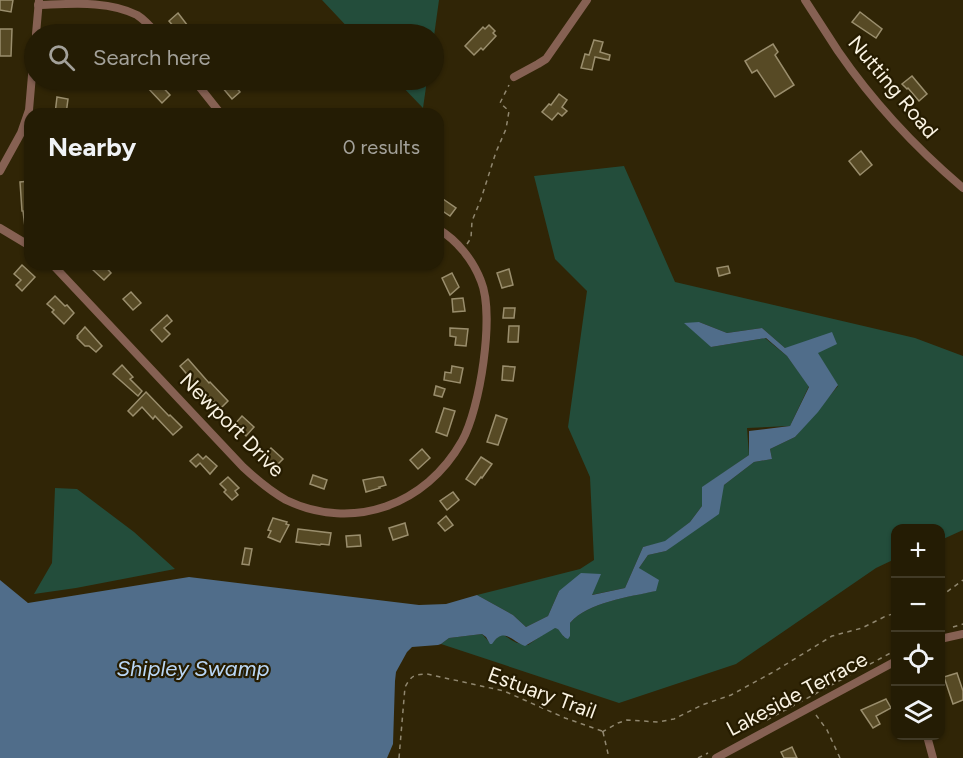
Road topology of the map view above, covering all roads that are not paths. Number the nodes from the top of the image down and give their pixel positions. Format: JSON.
{"nodes":[{"id":1,"x":587,"y":0,"type":"edge"},
{"id":2,"x":805,"y":0,"type":"edge"},
{"id":3,"x":39,"y":3,"type":"edge"},
{"id":4,"x":37,"y":24,"type":"edge"},
{"id":5,"x":149,"y":24,"type":"edge"},
{"id":6,"x":514,"y":77,"type":"road end"},
{"id":7,"x":31,"y":90,"type":"edge"},
{"id":8,"x":202,"y":90,"type":"edge"},
{"id":9,"x":29,"y":108,"type":"edge"},
{"id":10,"x":216,"y":108,"type":"edge"},
{"id":11,"x":24,"y":124,"type":"edge"},
{"id":12,"x":0,"y":171,"type":"edge"},
{"id":13,"x":963,"y":188,"type":"edge"},
{"id":14,"x":0,"y":228,"type":"edge"},
{"id":15,"x":444,"y":232,"type":"edge"},
{"id":16,"x":24,"y":242,"type":"edge"},
{"id":17,"x":58,"y":270,"type":"edge"},
{"id":18,"x":963,"y":634,"type":"edge"},
{"id":19,"x":945,"y":638,"type":"edge"},
{"id":20,"x":891,"y":666,"type":"edge"},
{"id":21,"x":928,"y":740,"type":"edge"},
{"id":22,"x":722,"y":757,"type":"edge"},
{"id":23,"x":933,"y":758,"type":"edge"}],
"edges":[{"from":1,"to":6,"type":"street"},
{"from":2,"to":13,"type":"street","name":"Nutting Road"},
{"from":3,"to":4,"type":"street"},
{"from":3,"to":5,"type":"street"},
{"from":7,"to":9,"type":"street"},
{"from":8,"to":10,"type":"street"},
{"from":11,"to":12,"type":"street"},
{"from":14,"to":16,"type":"street"},
{"from":15,"to":17,"type":"street","name":"Newport Drive"},
{"from":18,"to":19,"type":"street"},
{"from":20,"to":22,"type":"street","name":"Lakeside Terrace"},
{"from":21,"to":23,"type":"street"}]}
